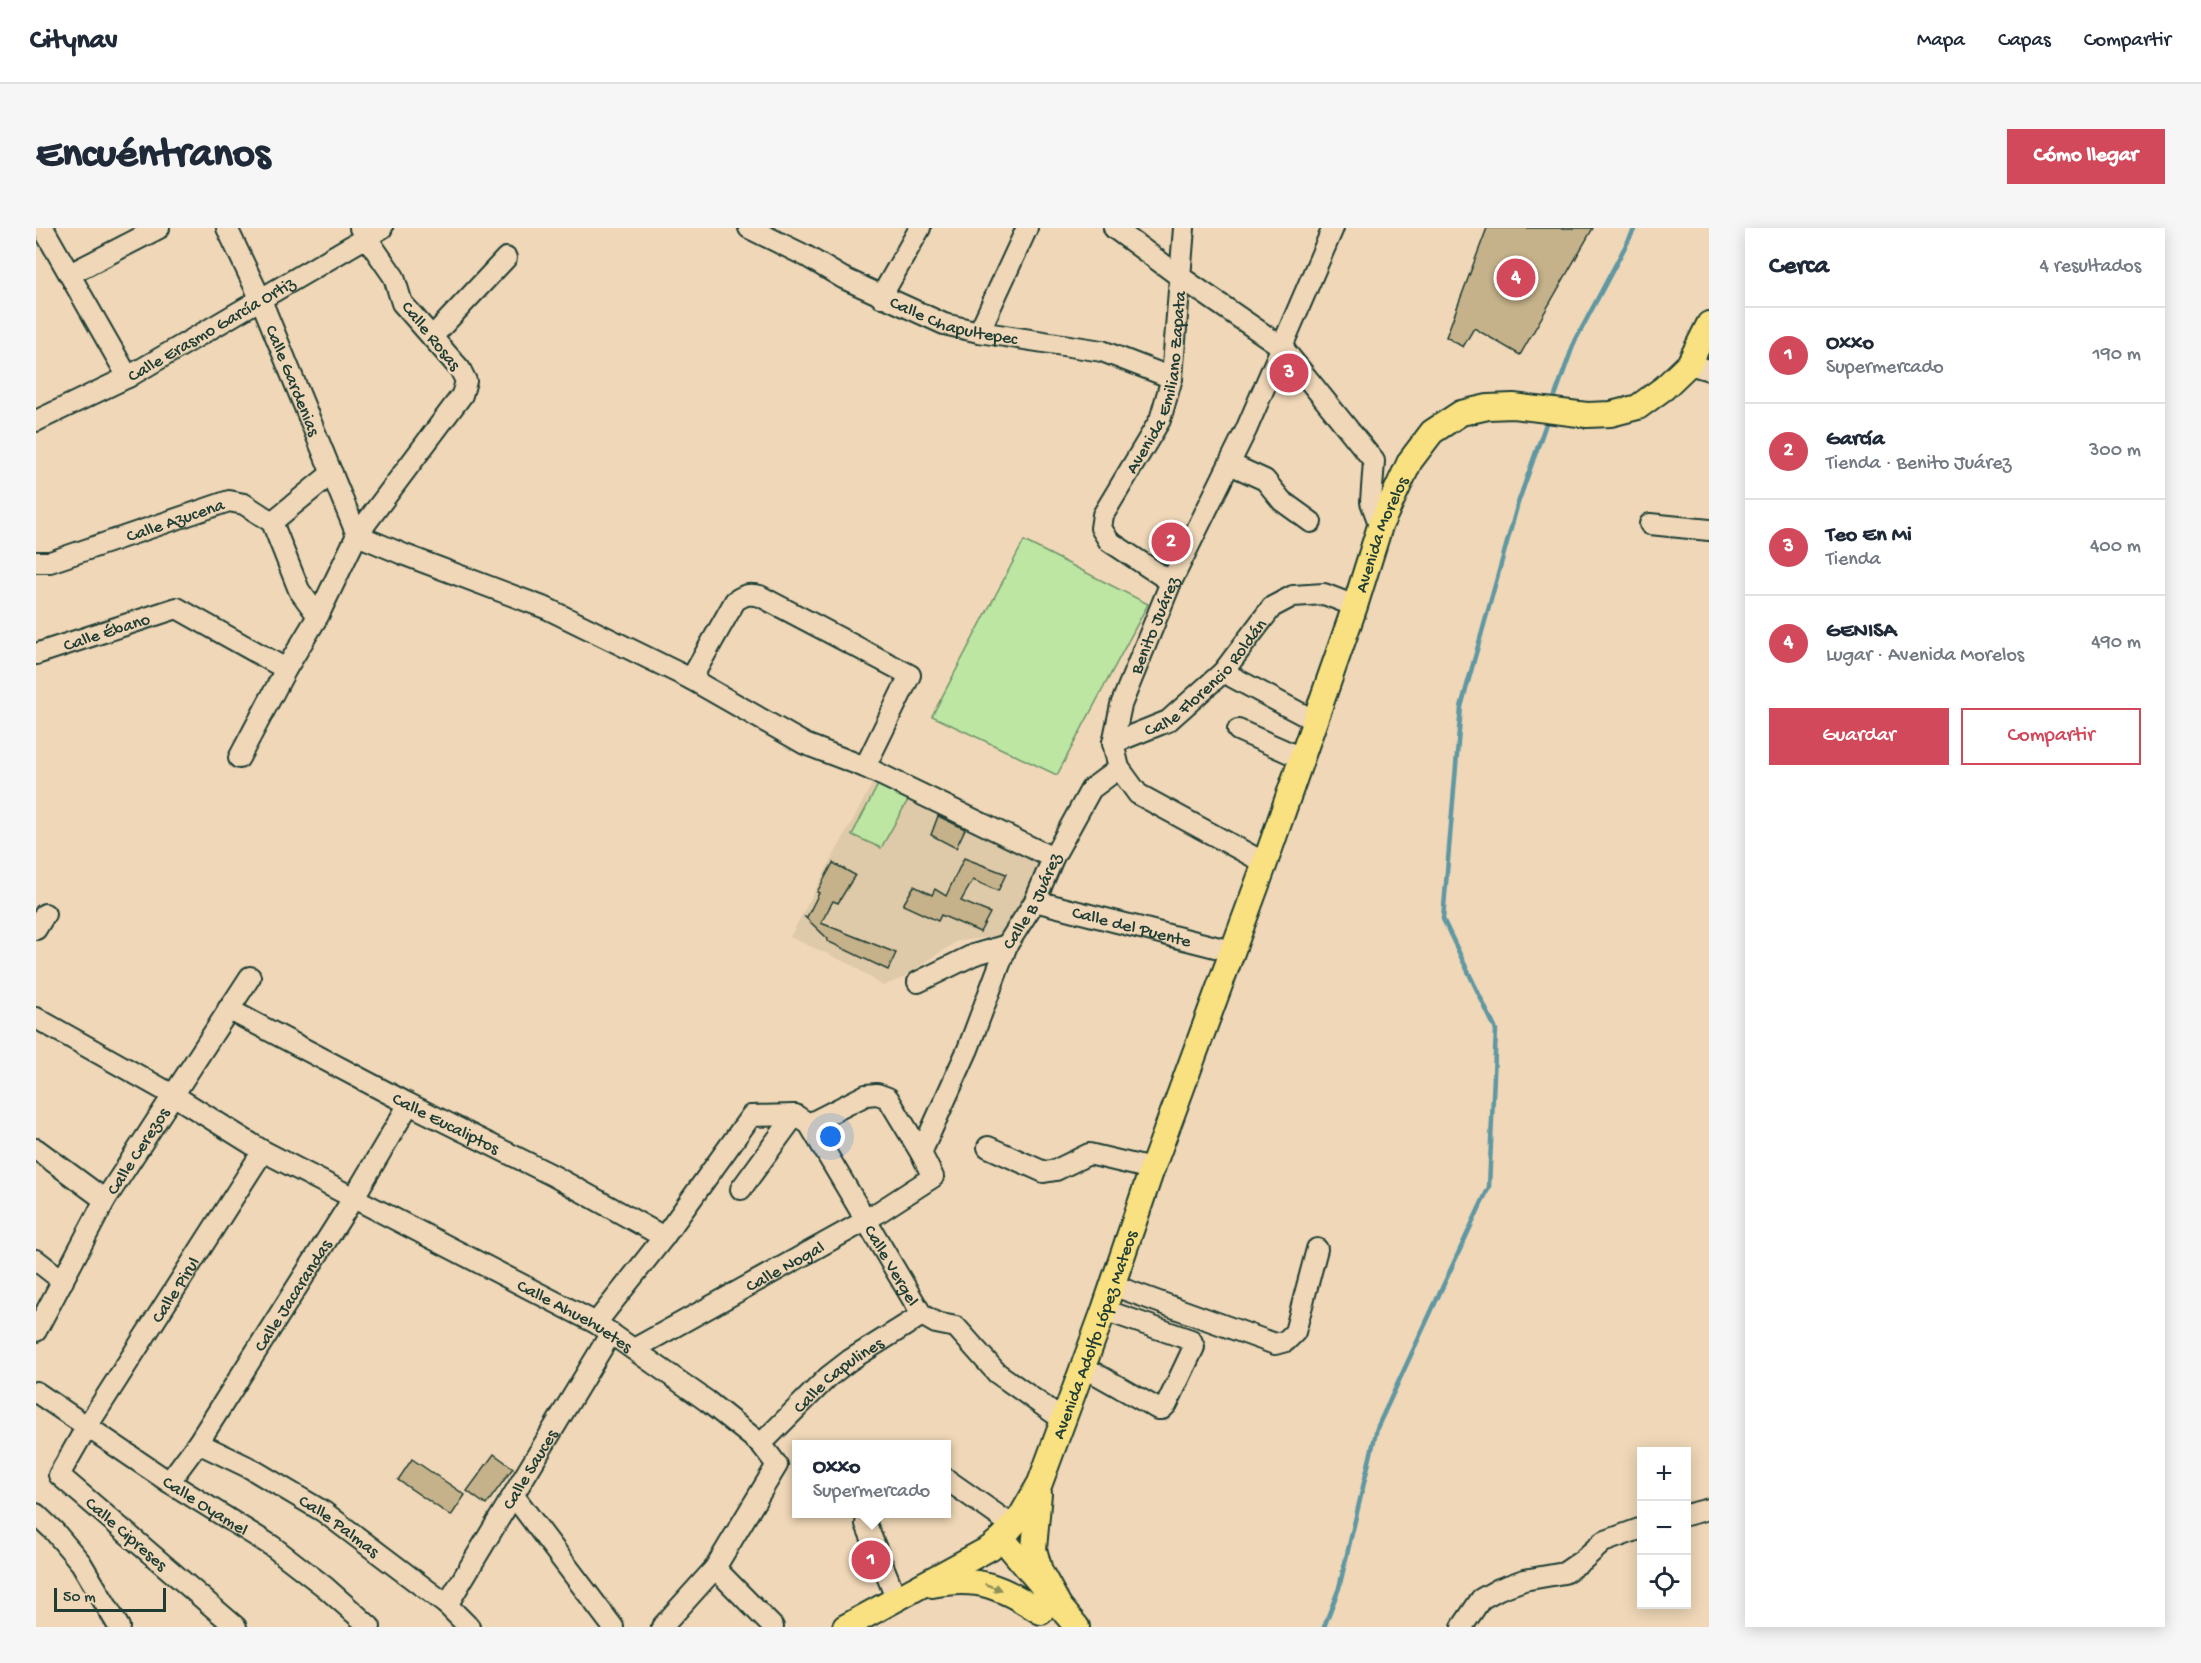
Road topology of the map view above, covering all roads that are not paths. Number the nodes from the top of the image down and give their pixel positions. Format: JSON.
{"nodes":[{"id":1,"x":43,"y":228,"type":"edge"},
{"id":2,"x":159,"y":228,"type":"edge"},
{"id":3,"x":227,"y":228,"type":"edge"},
{"id":4,"x":749,"y":228,"type":"edge"},
{"id":5,"x":920,"y":228,"type":"edge"},
{"id":6,"x":1027,"y":228,"type":"edge"},
{"id":7,"x":1114,"y":228,"type":"edge"},
{"id":8,"x":1184,"y":228,"type":"edge"},
{"id":9,"x":1333,"y":228,"type":"edge"},
{"id":10,"x":370,"y":231,"type":"edge"},
{"id":11,"x":506,"y":258,"type":"dead end"},
{"id":12,"x":70,"y":274,"type":"junction"},
{"id":13,"x":1179,"y":276,"type":"junction"},
{"id":14,"x":881,"y":297,"type":"junction"},
{"id":15,"x":261,"y":300,"type":"junction"},
{"id":16,"x":1709,"y":324,"type":"edge"},
{"id":17,"x":979,"y":332,"type":"junction"},
{"id":18,"x":432,"y":337,"type":"junction"},
{"id":19,"x":1282,"y":346,"type":"junction"},
{"id":20,"x":1699,"y":367,"type":"edge"},
{"id":21,"x":128,"y":377,"type":"junction"},
{"id":22,"x":1172,"y":378,"type":"junction"},
{"id":23,"x":36,"y":421,"type":"edge"},
{"id":24,"x":1230,"y":464,"type":"junction"},
{"id":25,"x":332,"y":473,"type":"junction"},
{"id":26,"x":272,"y":522,"type":"junction"},
{"id":27,"x":1311,"y":522,"type":"dead end"},
{"id":28,"x":1650,"y":524,"type":"dead end"},
{"id":29,"x":1380,"y":526,"type":"junction"},
{"id":30,"x":1709,"y":530,"type":"edge"},
{"id":31,"x":357,"y":535,"type":"junction"},
{"id":32,"x":36,"y":562,"type":"edge"},
{"id":33,"x":1171,"y":582,"type":"junction"},
{"id":34,"x":1355,"y":606,"type":"junction"},
{"id":35,"x":318,"y":616,"type":"junction"},
{"id":36,"x":36,"y":654,"type":"edge"},
{"id":37,"x":286,"y":669,"type":"junction"},
{"id":38,"x":1223,"y":672,"type":"junction"},
{"id":39,"x":691,"y":679,"type":"junction"},
{"id":40,"x":1313,"y":720,"type":"junction"},
{"id":41,"x":1238,"y":730,"type":"dead end"},
{"id":42,"x":1113,"y":743,"type":"junction"},
{"id":43,"x":239,"y":758,"type":"dead end"},
{"id":44,"x":1301,"y":758,"type":"junction"},
{"id":45,"x":865,"y":767,"type":"junction"},
{"id":46,"x":1119,"y":768,"type":"junction"},
{"id":47,"x":1053,"y":858,"type":"junction"},
{"id":48,"x":1264,"y":863,"type":"junction"},
{"id":49,"x":1035,"y":901,"type":"junction"},
{"id":50,"x":1007,"y":945,"type":"junction"},
{"id":51,"x":1231,"y":951,"type":"junction"},
{"id":52,"x":250,"y":977,"type":"dead end"},
{"id":53,"x":918,"y":982,"type":"dead end"},
{"id":54,"x":228,"y":1008,"type":"junction"},
{"id":55,"x":36,"y":1018,"type":"edge"},
{"id":56,"x":173,"y":1095,"type":"junction"},
{"id":57,"x":409,"y":1104,"type":"junction"},
{"id":58,"x":802,"y":1120,"type":"junction"},
{"id":59,"x":988,"y":1147,"type":"dead end"},
{"id":60,"x":36,"y":1149,"type":"edge"},
{"id":61,"x":263,"y":1151,"type":"junction"},
{"id":62,"x":921,"y":1152,"type":"junction"},
{"id":63,"x":1152,"y":1169,"type":"junction"},
{"id":64,"x":741,"y":1189,"type":"dead end"},
{"id":65,"x":354,"y":1197,"type":"junction"},
{"id":66,"x":105,"y":1200,"type":"junction"},
{"id":67,"x":866,"y":1221,"type":"junction"},
{"id":68,"x":664,"y":1237,"type":"junction"},
{"id":69,"x":1317,"y":1249,"type":"dead end"},
{"id":70,"x":36,"y":1260,"type":"edge"},
{"id":71,"x":63,"y":1281,"type":"junction"},
{"id":72,"x":1112,"y":1285,"type":"junction"},
{"id":73,"x":1104,"y":1310,"type":"junction"},
{"id":74,"x":922,"y":1315,"type":"junction"},
{"id":75,"x":604,"y":1328,"type":"junction"},
{"id":76,"x":36,"y":1331,"type":"edge"},
{"id":77,"x":634,"y":1349,"type":"junction"},
{"id":78,"x":1082,"y":1366,"type":"junction"},
{"id":79,"x":36,"y":1392,"type":"edge"},
{"id":80,"x":1062,"y":1419,"type":"junction"},
{"id":81,"x":86,"y":1428,"type":"junction"},
{"id":82,"x":198,"y":1443,"type":"junction"},
{"id":83,"x":761,"y":1444,"type":"junction"},
{"id":84,"x":169,"y":1482,"type":"junction"},
{"id":85,"x":1040,"y":1483,"type":"junction"},
{"id":86,"x":951,"y":1484,"type":"edge"},
{"id":87,"x":514,"y":1496,"type":"junction"},
{"id":88,"x":1709,"y":1509,"type":"edge"},
{"id":89,"x":36,"y":1514,"type":"edge"},
{"id":90,"x":1691,"y":1514,"type":"edge"},
{"id":91,"x":867,"y":1518,"type":"edge"},
{"id":92,"x":1637,"y":1529,"type":"edge"},
{"id":93,"x":45,"y":1532,"type":"edge"},
{"id":94,"x":1002,"y":1537,"type":"junction"},
{"id":95,"x":715,"y":1568,"type":"junction"},
{"id":96,"x":905,"y":1593,"type":"junction"},
{"id":97,"x":447,"y":1605,"type":"junction"},
{"id":98,"x":1060,"y":1620,"type":"edge"},
{"id":99,"x":119,"y":1627,"type":"edge"},
{"id":100,"x":236,"y":1627,"type":"edge"},
{"id":101,"x":370,"y":1627,"type":"edge"},
{"id":102,"x":469,"y":1627,"type":"edge"},
{"id":103,"x":613,"y":1627,"type":"edge"},
{"id":104,"x":662,"y":1627,"type":"edge"},
{"id":105,"x":773,"y":1627,"type":"edge"},
{"id":106,"x":845,"y":1627,"type":"edge"},
{"id":107,"x":1462,"y":1627,"type":"edge"}],
"edges":[{"from":1,"to":12,"type":"street"},
{"from":2,"to":12,"type":"street"},
{"from":3,"to":15,"type":"street","name":"Calle Gardenias"},
{"from":4,"to":14,"type":"street","name":"Calle Chapultepec"},
{"from":5,"to":14,"type":"street"},
{"from":6,"to":17,"type":"street"},
{"from":7,"to":13,"type":"street"},
{"from":8,"to":13,"type":"street","name":"Avenida Emiliano Zapata"},
{"from":9,"to":19,"type":"street","name":"Benito Juárez"},
{"from":10,"to":15,"type":"street","name":"Calle Erasmo García Ortiz"},
{"from":10,"to":18,"type":"street","name":"Calle Rosas"},
{"from":11,"to":18,"type":"street"},
{"from":12,"to":21,"type":"street"},
{"from":13,"to":19,"type":"street"},
{"from":13,"to":22,"type":"street","name":"Avenida Emiliano Zapata"},
{"from":14,"to":17,"type":"street","name":"Calle Chapultepec"},
{"from":15,"to":21,"type":"street","name":"Calle Erasmo García Ortiz"},
{"from":15,"to":25,"type":"street","name":"Calle Gardenias"},
{"from":16,"to":20,"type":"main road","name":"Avenida Morelos"},
{"from":17,"to":22,"type":"street","name":"Calle Chapultepec"},
{"from":18,"to":31,"type":"street","name":"Calle Rosas"},
{"from":19,"to":24,"type":"street","name":"Benito Juárez"},
{"from":19,"to":29,"type":"street"},
{"from":20,"to":29,"type":"main road","name":"Avenida Morelos"},
{"from":21,"to":23,"type":"street","name":"Calle Erasmo García Ortiz"},
{"from":22,"to":33,"type":"street","name":"Avenida Emiliano Zapata"},
{"from":24,"to":27,"type":"street"},
{"from":24,"to":33,"type":"street","name":"Benito Juárez"},
{"from":25,"to":26,"type":"street"},
{"from":25,"to":31,"type":"street","name":"Calle Gardenias"},
{"from":26,"to":32,"type":"street","name":"Calle Azucena"},
{"from":26,"to":35,"type":"street"},
{"from":28,"to":30,"type":"street"},
{"from":29,"to":34,"type":"main road","name":"Avenida Morelos"},
{"from":31,"to":35,"type":"street"},
{"from":31,"to":39,"type":"street"},
{"from":33,"to":42,"type":"street","name":"Benito Juárez"},
{"from":34,"to":38,"type":"street","name":"Calle Florencio Roldán"},
{"from":34,"to":40,"type":"main road","name":"Avenida Morelos"},
{"from":35,"to":37,"type":"street"},
{"from":36,"to":37,"type":"street","name":"Calle Ébano"},
{"from":37,"to":43,"type":"street"},
{"from":38,"to":40,"type":"street"},
{"from":38,"to":42,"type":"street","name":"Calle Florencio Roldán"},
{"from":39,"to":45,"type":"street"},
{"from":39,"to":45,"type":"street"},
{"from":40,"to":44,"type":"main road","name":"Avenida Morelos"},
{"from":41,"to":44,"type":"street"},
{"from":42,"to":46,"type":"street","name":"Benito Juárez"},
{"from":44,"to":48,"type":"main road","name":"Avenida Morelos"},
{"from":45,"to":47,"type":"street"},
{"from":46,"to":47,"type":"street","name":"Calle B Juárez"},
{"from":46,"to":48,"type":"street","name":"Benito Juárez"},
{"from":47,"to":49,"type":"street","name":"Calle B Juárez"},
{"from":48,"to":51,"type":"main road","name":"Avenida Morelos"},
{"from":49,"to":50,"type":"street","name":"Calle B Juárez"},
{"from":49,"to":51,"type":"street","name":"Calle del Puente"},
{"from":50,"to":53,"type":"street"},
{"from":50,"to":62,"type":"street","name":"Calle B Juárez"},
{"from":51,"to":63,"type":"main road","name":"Avenida Adolfo López Mateos"},
{"from":52,"to":54,"type":"street","name":"Calle Cerezos"},
{"from":54,"to":56,"type":"street","name":"Calle Cerezos"},
{"from":54,"to":57,"type":"street","name":"Calle Eucaliptos"},
{"from":55,"to":56,"type":"street","name":"Calle Ahuehuetes"},
{"from":56,"to":61,"type":"street","name":"Calle Ahuehuetes"},
{"from":56,"to":66,"type":"street","name":"Calle Cerezos"},
{"from":57,"to":65,"type":"street","name":"Calle Jacarandas"},
{"from":57,"to":68,"type":"street","name":"Calle Eucaliptos"},
{"from":58,"to":62,"type":"street"},
{"from":58,"to":64,"type":"street"},
{"from":58,"to":67,"type":"street","name":"Calle Vergel"},
{"from":58,"to":68,"type":"street","name":"Calle Sauces"},
{"from":59,"to":63,"type":"street"},
{"from":60,"to":66,"type":"street"},
{"from":61,"to":65,"type":"street","name":"Calle Ahuehuetes"},
{"from":61,"to":81,"type":"street","name":"Calle Pirul"},
{"from":62,"to":67,"type":"street","name":"Calle Nogal"},
{"from":63,"to":72,"type":"main road","name":"Avenida Adolfo López Mateos"},
{"from":65,"to":75,"type":"street","name":"Calle Ahuehuetes"},
{"from":65,"to":82,"type":"street","name":"Calle Jacarandas"},
{"from":66,"to":71,"type":"street","name":"Calle Cerezos"},
{"from":67,"to":74,"type":"street","name":"Calle Vergel"},
{"from":67,"to":77,"type":"street","name":"Calle Nogal"},
{"from":68,"to":75,"type":"street","name":"Calle Sauces"},
{"from":69,"to":72,"type":"street"},
{"from":70,"to":71,"type":"street"},
{"from":71,"to":76,"type":"street","name":"Calle Cerezos"},
{"from":72,"to":73,"type":"main road","name":"Avenida Adolfo López Mateos"},
{"from":73,"to":78,"type":"main road","name":"Avenida Adolfo López Mateos"},
{"from":73,"to":78,"type":"street"},
{"from":74,"to":80,"type":"street","name":"Calle Vergel"},
{"from":74,"to":83,"type":"street","name":"Calle Capulines"},
{"from":75,"to":77,"type":"street","name":"Calle Ahuehuetes"},
{"from":75,"to":87,"type":"street","name":"Calle Sauces"},
{"from":77,"to":83,"type":"street","name":"Calle Ahuehuetes"},
{"from":78,"to":80,"type":"main road","name":"Avenida Adolfo López Mateos"},
{"from":79,"to":81,"type":"street","name":"Calle Oyamel"},
{"from":80,"to":85,"type":"main road","name":"Avenida Adolfo López Mateos"},
{"from":81,"to":84,"type":"street","name":"Calle Oyamel"},
{"from":81,"to":100,"type":"street","name":"Calle Cipreses"},
{"from":82,"to":84,"type":"street","name":"Calle Jacarandas"},
{"from":82,"to":97,"type":"street","name":"Calle Palmas"},
{"from":83,"to":95,"type":"street","name":"Calle Ahuehuetes"},
{"from":84,"to":101,"type":"street","name":"Calle Oyamel"},
{"from":85,"to":94,"type":"main road","name":"Avenida Adolfo López Mateos"},
{"from":85,"to":98,"type":"main road"},
{"from":86,"to":94,"type":"street"},
{"from":87,"to":97,"type":"street","name":"Calle Sauces"},
{"from":87,"to":103,"type":"street"},
{"from":88,"to":90,"type":"street"},
{"from":89,"to":93,"type":"street"},
{"from":91,"to":96,"type":"street"},
{"from":92,"to":107,"type":"street"},
{"from":93,"to":99,"type":"street"},
{"from":94,"to":96,"type":"main road","name":"Avenida Adolfo López Mateos"},
{"from":94,"to":98,"type":"main road"},
{"from":95,"to":104,"type":"street"},
{"from":95,"to":105,"type":"street"},
{"from":96,"to":98,"type":"main road","one_way":true},
{"from":96,"to":106,"type":"main road","name":"Avenida Adolfo López Mateos"},
{"from":97,"to":102,"type":"street","name":"Calle Palmas"}]}
